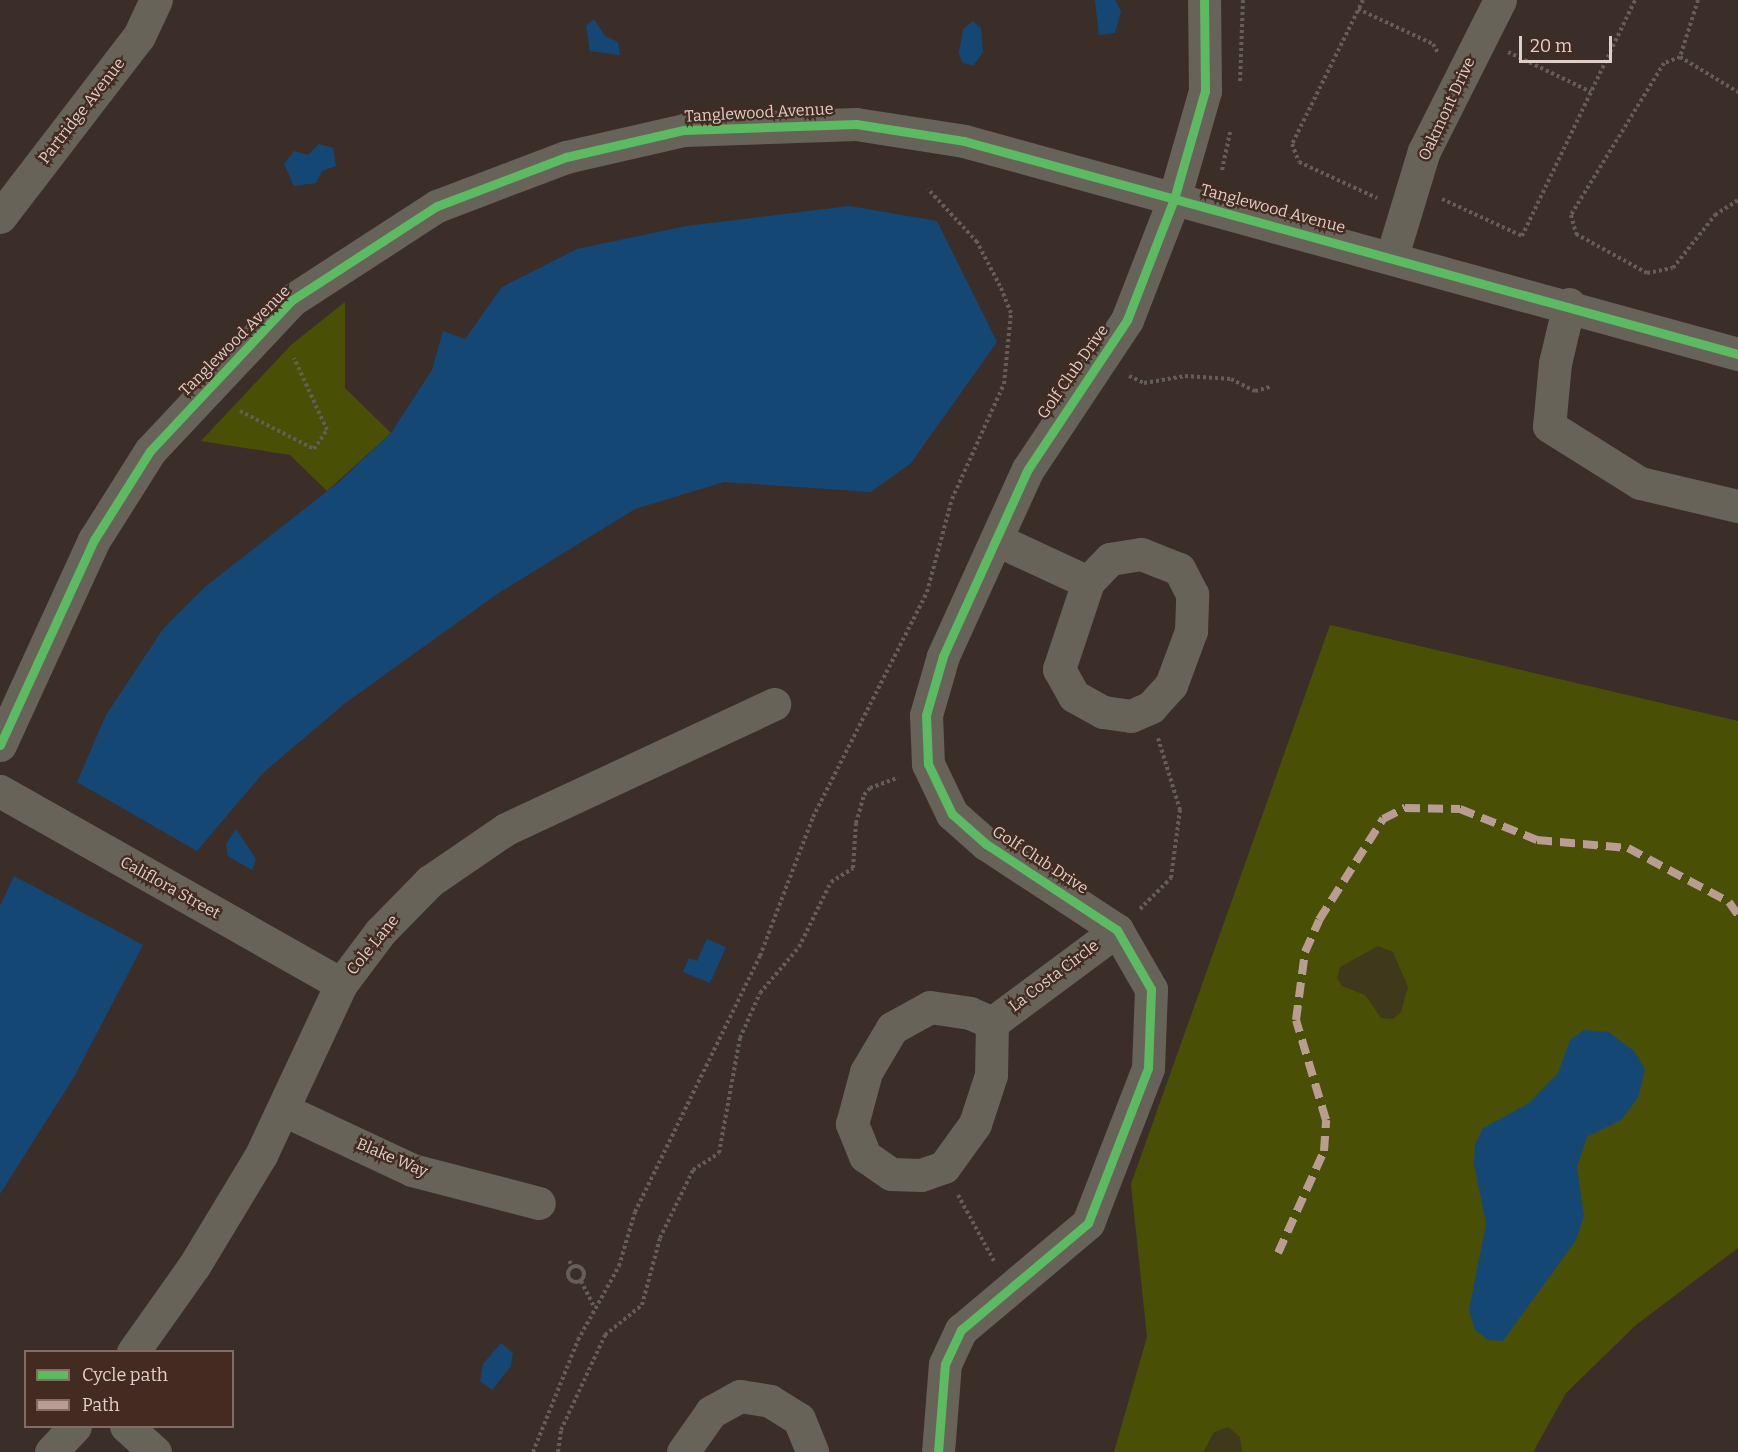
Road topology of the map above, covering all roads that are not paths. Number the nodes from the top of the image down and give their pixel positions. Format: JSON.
{"nodes":[{"id":1,"x":156,"y":0,"type":"edge"},
{"id":2,"x":1204,"y":0,"type":"edge"},
{"id":3,"x":1500,"y":0,"type":"edge"},
{"id":4,"x":1174,"y":199,"type":"junction"},
{"id":5,"x":0,"y":217,"type":"edge"},
{"id":6,"x":1392,"y":256,"type":"junction"},
{"id":7,"x":1569,"y":304,"type":"junction"},
{"id":8,"x":1738,"y":354,"type":"edge"},
{"id":9,"x":1738,"y":506,"type":"edge"},
{"id":10,"x":997,"y":540,"type":"junction"},
{"id":11,"x":1088,"y":582,"type":"junction"},
{"id":12,"x":774,"y":704,"type":"dead end"},
{"id":13,"x":0,"y":745,"type":"edge"},
{"id":14,"x":0,"y":791,"type":"edge"},
{"id":15,"x":1117,"y":930,"type":"junction"},
{"id":16,"x":341,"y":984,"type":"junction"},
{"id":17,"x":992,"y":1023,"type":"junction"},
{"id":18,"x":284,"y":1110,"type":"junction"},
{"id":19,"x":539,"y":1203,"type":"dead end"},
{"id":20,"x":134,"y":1350,"type":"edge"},
{"id":21,"x":73,"y":1428,"type":"edge"},
{"id":22,"x":128,"y":1428,"type":"edge"},
{"id":23,"x":51,"y":1452,"type":"edge"},
{"id":24,"x":155,"y":1452,"type":"edge"},
{"id":25,"x":683,"y":1452,"type":"edge"},
{"id":26,"x":812,"y":1452,"type":"edge"},
{"id":27,"x":938,"y":1452,"type":"edge"}],
"edges":[{"from":1,"to":5,"type":"street","name":"Partridge Avenue"},
{"from":2,"to":4,"type":"street","name":"Golf Club Drive"},
{"from":3,"to":6,"type":"street","name":"Oakmont Drive"},
{"from":4,"to":6,"type":"street","name":"Tanglewood Avenue"},
{"from":4,"to":10,"type":"street","name":"Golf Club Drive"},
{"from":4,"to":13,"type":"street","name":"Tanglewood Avenue"},
{"from":6,"to":7,"type":"street","name":"Tanglewood Avenue"},
{"from":7,"to":8,"type":"street","name":"Tanglewood Avenue"},
{"from":7,"to":9,"type":"street"},
{"from":10,"to":11,"type":"street"},
{"from":10,"to":15,"type":"street","name":"Golf Club Drive"},
{"from":11,"to":11,"type":"street"},
{"from":12,"to":16,"type":"street","name":"Cole Lane"},
{"from":14,"to":16,"type":"street","name":"Califlora Street"},
{"from":15,"to":17,"type":"street","name":"La Costa Circle"},
{"from":15,"to":27,"type":"street","name":"Golf Club Drive"},
{"from":16,"to":18,"type":"street","name":"Cole Lane"},
{"from":17,"to":17,"type":"street","name":"La Costa Circle"},
{"from":18,"to":19,"type":"street","name":"Blake Way"},
{"from":18,"to":20,"type":"street","name":"Cole Lane"},
{"from":21,"to":23,"type":"street"},
{"from":22,"to":24,"type":"street"},
{"from":25,"to":26,"type":"street"}]}
